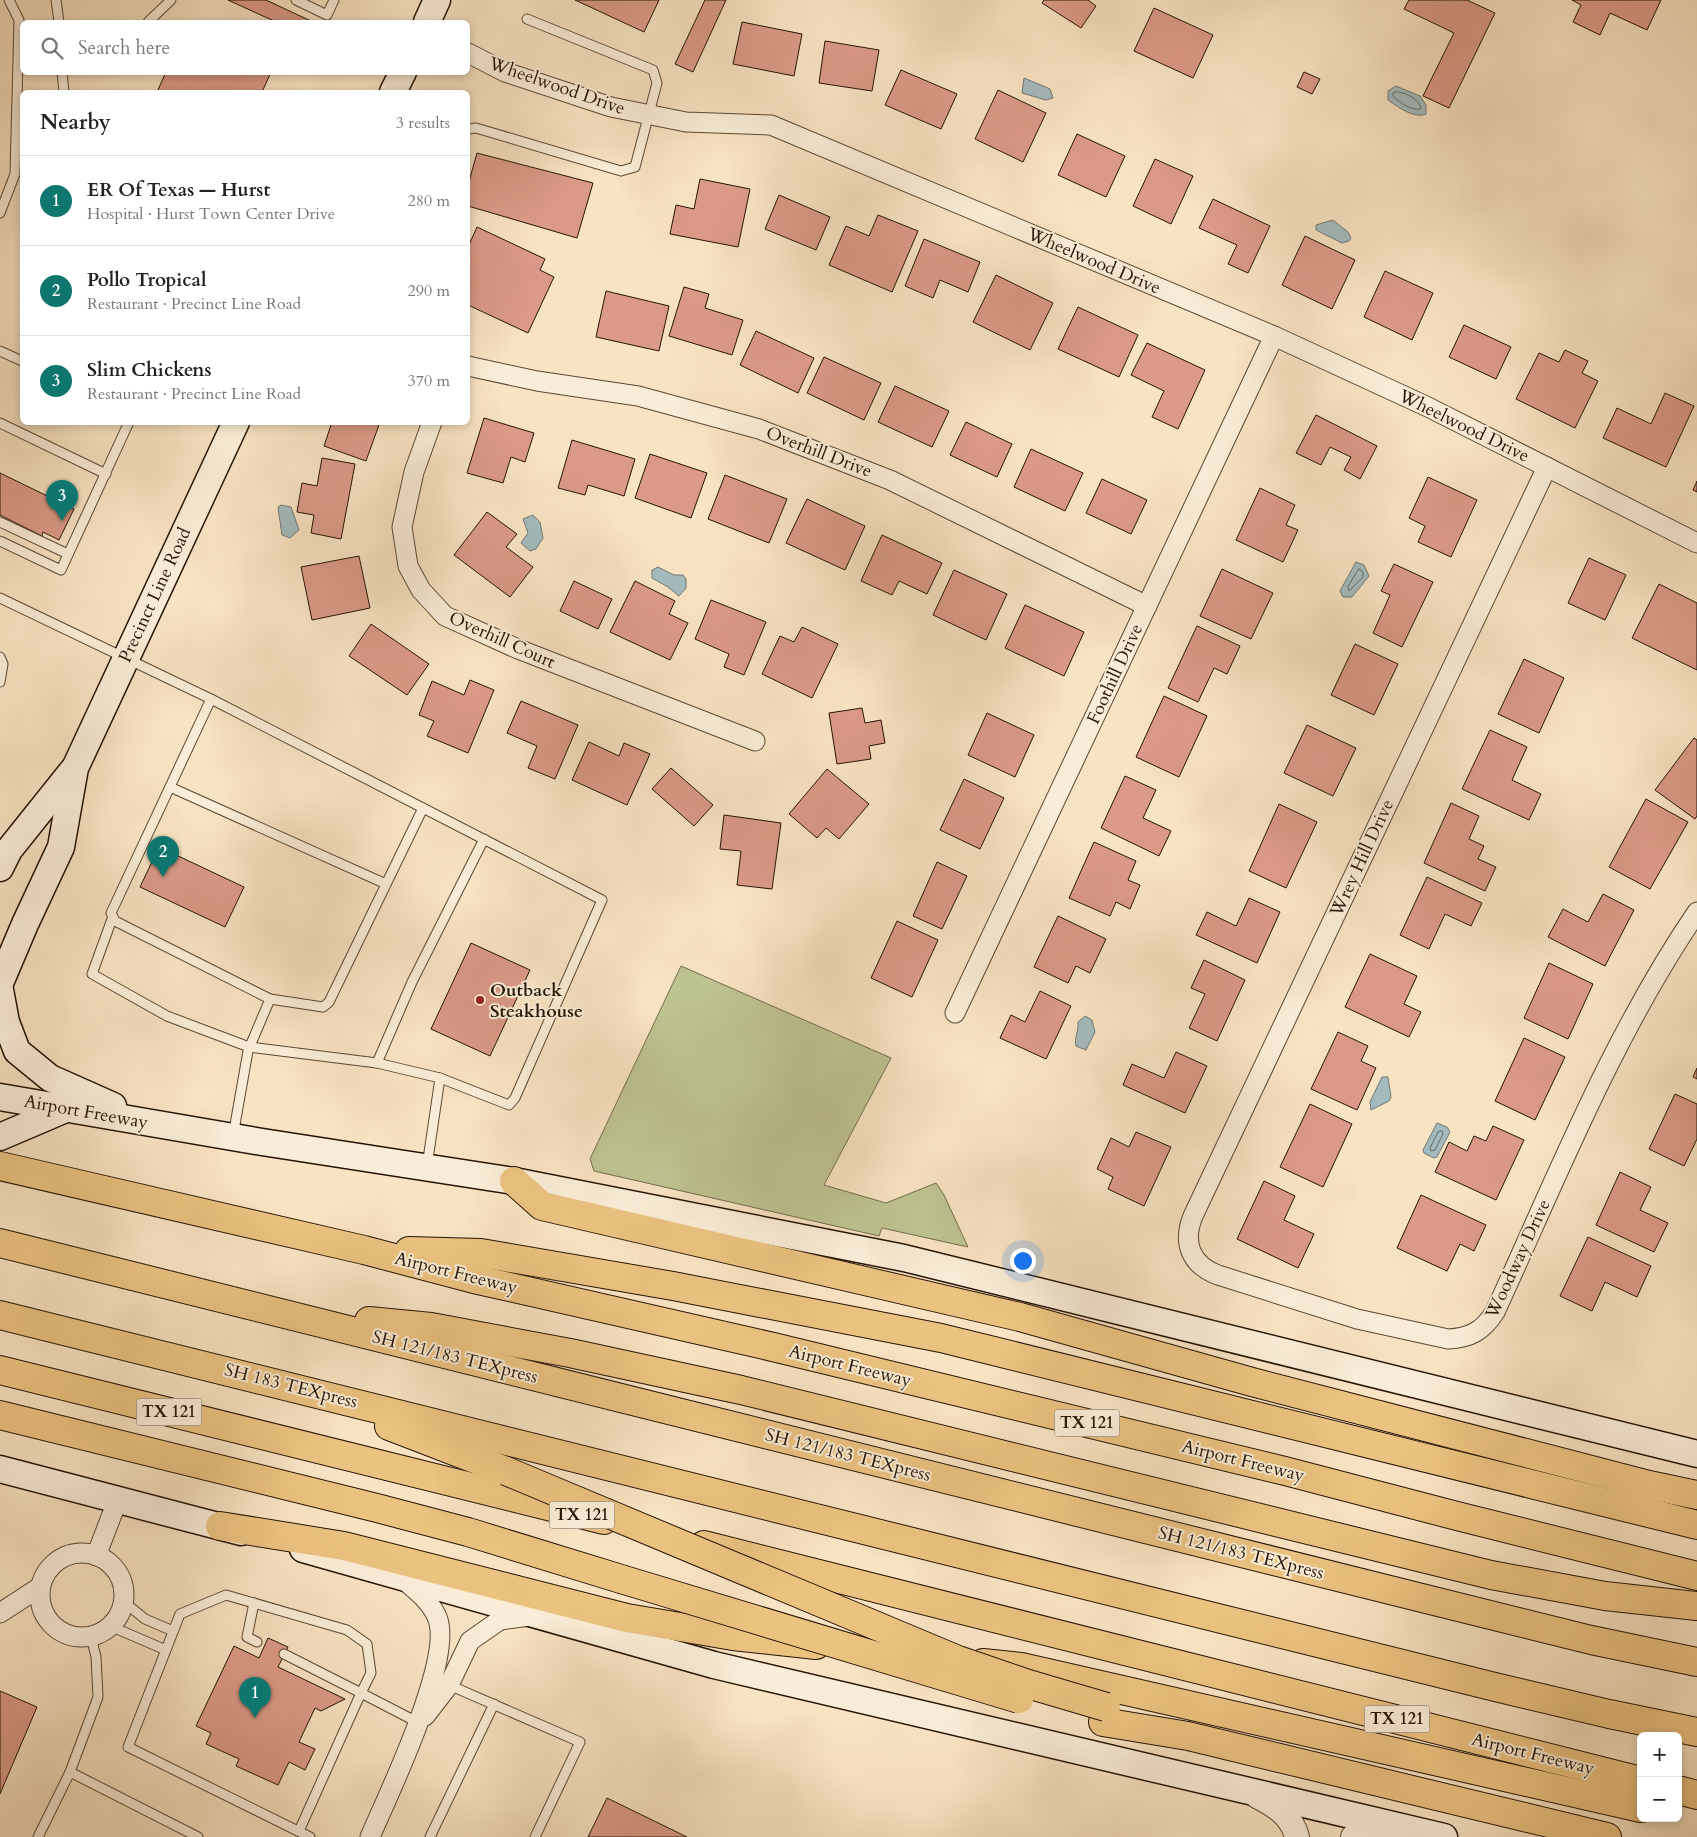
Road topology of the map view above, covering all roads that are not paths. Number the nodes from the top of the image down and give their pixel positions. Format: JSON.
{"nodes":[{"id":1,"x":9,"y":0,"type":"edge"},
{"id":2,"x":56,"y":0,"type":"edge"},
{"id":3,"x":171,"y":0,"type":"edge"},
{"id":4,"x":296,"y":0,"type":"edge"},
{"id":5,"x":334,"y":0,"type":"edge"},
{"id":6,"x":438,"y":0,"type":"edge"},
{"id":7,"x":527,"y":19,"type":"dead end"},
{"id":8,"x":59,"y":20,"type":"edge"},
{"id":9,"x":150,"y":20,"type":"edge"},
{"id":10,"x":428,"y":20,"type":"edge"},
{"id":11,"x":470,"y":54,"type":"edge"},
{"id":12,"x":62,"y":75,"type":"edge"},
{"id":13,"x":402,"y":75,"type":"edge"},
{"id":14,"x":64,"y":90,"type":"edge"},
{"id":15,"x":394,"y":90,"type":"edge"},
{"id":16,"x":648,"y":115,"type":"junction"},
{"id":17,"x":470,"y":129,"type":"edge"},
{"id":18,"x":0,"y":213,"type":"edge"},
{"id":19,"x":1274,"y":336,"type":"junction"},
{"id":20,"x":0,"y":351,"type":"edge"},
{"id":21,"x":20,"y":360,"type":"edge"},
{"id":22,"x":470,"y":366,"type":"edge"},
{"id":23,"x":0,"y":423,"type":"edge"},
{"id":24,"x":129,"y":425,"type":"edge"},
{"id":25,"x":235,"y":425,"type":"edge"},
{"id":26,"x":431,"y":425,"type":"edge"},
{"id":27,"x":1547,"y":467,"type":"junction"},
{"id":28,"x":106,"y":474,"type":"junction"},
{"id":29,"x":0,"y":522,"type":"edge"},
{"id":30,"x":0,"y":541,"type":"edge"},
{"id":31,"x":1697,"y":543,"type":"edge"},
{"id":32,"x":68,"y":554,"type":"junction"},
{"id":33,"x":0,"y":598,"type":"edge"},
{"id":34,"x":1147,"y":606,"type":"junction"},
{"id":35,"x":0,"y":657,"type":"edge"},
{"id":36,"x":126,"y":657,"type":"junction"},
{"id":37,"x":0,"y":682,"type":"edge"},
{"id":38,"x":211,"y":699,"type":"junction"},
{"id":39,"x":755,"y":741,"type":"dead end"},
{"id":40,"x":75,"y":768,"type":"junction"},
{"id":41,"x":170,"y":787,"type":"junction"},
{"id":42,"x":423,"y":808,"type":"junction"},
{"id":43,"x":484,"y":839,"type":"junction"},
{"id":44,"x":0,"y":868,"type":"edge"},
{"id":45,"x":386,"y":884,"type":"junction"},
{"id":46,"x":1697,"y":912,"type":"edge"},
{"id":47,"x":112,"y":919,"type":"junction"},
{"id":48,"x":0,"y":983,"type":"edge"},
{"id":49,"x":0,"y":990,"type":"edge"},
{"id":50,"x":270,"y":999,"type":"junction"},
{"id":51,"x":955,"y":1013,"type":"dead end"},
{"id":52,"x":250,"y":1046,"type":"junction"},
{"id":53,"x":377,"y":1063,"type":"junction"},
{"id":54,"x":440,"y":1078,"type":"junction"},
{"id":55,"x":0,"y":1097,"type":"edge"},
{"id":56,"x":68,"y":1108,"type":"junction"},
{"id":57,"x":148,"y":1122,"type":"junction"},
{"id":58,"x":233,"y":1137,"type":"junction"},
{"id":59,"x":0,"y":1138,"type":"edge"},
{"id":60,"x":0,"y":1166,"type":"edge"},
{"id":61,"x":427,"y":1168,"type":"junction"},
{"id":62,"x":514,"y":1181,"type":"junction"},
{"id":63,"x":0,"y":1243,"type":"edge"},
{"id":64,"x":364,"y":1250,"type":"junction"},
{"id":65,"x":1190,"y":1252,"type":"joint"},
{"id":66,"x":0,"y":1314,"type":"edge"},
{"id":67,"x":282,"y":1314,"type":"junction"},
{"id":68,"x":0,"y":1370,"type":"edge"},
{"id":69,"x":273,"y":1382,"type":"junction"},
{"id":70,"x":0,"y":1415,"type":"edge"},
{"id":71,"x":1697,"y":1454,"type":"edge"},
{"id":72,"x":0,"y":1469,"type":"edge"},
{"id":73,"x":1697,"y":1495,"type":"edge"},
{"id":74,"x":118,"y":1499,"type":"junction"},
{"id":75,"x":1697,"y":1525,"type":"edge"},
{"id":76,"x":220,"y":1526,"type":"junction"},
{"id":77,"x":96,"y":1556,"type":"junction"},
{"id":78,"x":399,"y":1576,"type":"junction"},
{"id":79,"x":1697,"y":1576,"type":"edge"},
{"id":80,"x":40,"y":1587,"type":"junction"},
{"id":81,"x":124,"y":1602,"type":"junction"},
{"id":82,"x":254,"y":1603,"type":"junction"},
{"id":83,"x":1697,"y":1606,"type":"edge"},
{"id":84,"x":0,"y":1613,"type":"edge"},
{"id":85,"x":538,"y":1615,"type":"junction"},
{"id":86,"x":110,"y":1626,"type":"junction"},
{"id":87,"x":173,"y":1631,"type":"junction"},
{"id":88,"x":92,"y":1636,"type":"junction"},
{"id":89,"x":257,"y":1642,"type":"dead end"},
{"id":90,"x":166,"y":1650,"type":"junction"},
{"id":91,"x":284,"y":1654,"type":"dead end"},
{"id":92,"x":1697,"y":1662,"type":"edge"},
{"id":93,"x":449,"y":1684,"type":"junction"},
{"id":94,"x":361,"y":1693,"type":"junction"},
{"id":95,"x":494,"y":1704,"type":"junction"},
{"id":96,"x":1104,"y":1714,"type":"junction"},
{"id":97,"x":420,"y":1723,"type":"junction"},
{"id":98,"x":1697,"y":1732,"type":"edge"},
{"id":99,"x":70,"y":1772,"type":"junction"},
{"id":100,"x":1637,"y":1780,"type":"edge"},
{"id":101,"x":1249,"y":1791,"type":"junction"},
{"id":102,"x":1682,"y":1791,"type":"edge"},
{"id":103,"x":1697,"y":1795,"type":"edge"},
{"id":104,"x":1697,"y":1804,"type":"edge"},
{"id":105,"x":1682,"y":1806,"type":"edge"},
{"id":106,"x":1637,"y":1807,"type":"edge"},
{"id":107,"x":1402,"y":1827,"type":"junction"},
{"id":108,"x":299,"y":1832,"type":"junction"},
{"id":109,"x":38,"y":1837,"type":"edge"},
{"id":110,"x":198,"y":1837,"type":"edge"},
{"id":111,"x":310,"y":1837,"type":"edge"},
{"id":112,"x":370,"y":1837,"type":"edge"},
{"id":113,"x":430,"y":1837,"type":"edge"},
{"id":114,"x":536,"y":1837,"type":"edge"},
{"id":115,"x":1297,"y":1837,"type":"edge"},
{"id":116,"x":1353,"y":1837,"type":"edge"},
{"id":117,"x":1444,"y":1837,"type":"edge"},
{"id":118,"x":1607,"y":1837,"type":"edge"}],
"edges":[{"from":1,"to":18,"type":"lane"},
{"from":2,"to":8,"type":"lane"},
{"from":3,"to":9,"type":"lane"},
{"from":4,"to":5,"type":"lane"},
{"from":6,"to":10,"type":"main road"},
{"from":7,"to":16,"type":"lane"},
{"from":11,"to":16,"type":"street","name":"Wheelwood Drive"},
{"from":12,"to":14,"type":"lane"},
{"from":13,"to":15,"type":"main road"},
{"from":16,"to":17,"type":"lane"},
{"from":16,"to":19,"type":"street","name":"Wheelwood Drive"},
{"from":19,"to":27,"type":"street","name":"Wheelwood Drive"},
{"from":19,"to":34,"type":"street","name":"Foothill Drive"},
{"from":20,"to":21,"type":"lane"},
{"from":22,"to":34,"type":"street","name":"Overhill Drive"},
{"from":23,"to":28,"type":"lane"},
{"from":24,"to":28,"type":"lane"},
{"from":25,"to":36,"type":"main road","name":"Precinct Line Road"},
{"from":26,"to":39,"type":"street","name":"Overhill Court"},
{"from":27,"to":31,"type":"street","name":"Wheelwood Drive"},
{"from":27,"to":65,"type":"street","name":"Wrey Hill Drive"},
{"from":28,"to":32,"type":"lane"},
{"from":29,"to":32,"type":"lane"},
{"from":30,"to":32,"type":"lane"},
{"from":33,"to":36,"type":"lane"},
{"from":34,"to":51,"type":"street","name":"Foothill Drive"},
{"from":35,"to":37,"type":"lane"},
{"from":36,"to":38,"type":"lane"},
{"from":36,"to":40,"type":"main road","name":"Precinct Line Road"},
{"from":38,"to":41,"type":"lane"},
{"from":38,"to":42,"type":"lane"},
{"from":40,"to":44,"type":"main road","name":"Precinct Line Road"},
{"from":40,"to":48,"type":"main road","name":"Precinct Line Road"},
{"from":41,"to":45,"type":"lane"},
{"from":41,"to":47,"type":"lane"},
{"from":42,"to":43,"type":"lane"},
{"from":42,"to":45,"type":"lane"},
{"from":43,"to":53,"type":"lane"},
{"from":43,"to":54,"type":"lane"},
{"from":45,"to":50,"type":"lane"},
{"from":46,"to":65,"type":"street","name":"Woodway Drive"},
{"from":47,"to":50,"type":"lane"},
{"from":47,"to":52,"type":"lane"},
{"from":49,"to":57,"type":"main road"},
{"from":50,"to":52,"type":"lane"},
{"from":52,"to":53,"type":"lane"},
{"from":52,"to":58,"type":"lane"},
{"from":53,"to":54,"type":"lane"},
{"from":54,"to":61,"type":"lane"},
{"from":55,"to":56,"type":"main road","name":"Airport Freeway"},
{"from":56,"to":57,"type":"main road","name":"Airport Freeway"},
{"from":56,"to":59,"type":"main road"},
{"from":57,"to":58,"type":"main road","name":"Airport Freeway"},
{"from":58,"to":61,"type":"main road","name":"Airport Freeway"},
{"from":60,"to":64,"type":"highway","name":"Airport Freeway","number":"TX 121"},
{"from":61,"to":62,"type":"main road","name":"Airport Freeway"},
{"from":62,"to":71,"type":"main road","name":"Airport Freeway"},
{"from":62,"to":73,"type":"highway"},
{"from":63,"to":67,"type":"highway","name":"SH 121/183 TEXpress"},
{"from":64,"to":75,"type":"highway"},
{"from":64,"to":79,"type":"highway","name":"Airport Freeway","number":"TX 121"},
{"from":66,"to":69,"type":"highway","name":"SH 183 TEXpress"},
{"from":67,"to":83,"type":"highway"},
{"from":67,"to":92,"type":"highway","name":"SH 121/183 TEXpress"},
{"from":68,"to":100,"type":"highway","name":"Airport Freeway","number":"TX 121"},
{"from":69,"to":96,"type":"highway","bridge":true},
{"from":69,"to":98,"type":"highway","name":"SH 183 TEXpress"},
{"from":70,"to":96,"type":"highway","bridge":true},
{"from":72,"to":74,"type":"main road"},
{"from":74,"to":76,"type":"main road"},
{"from":74,"to":77,"type":"street"},
{"from":76,"to":78,"type":"main road"},
{"from":76,"to":106,"type":"highway"},
{"from":77,"to":80,"type":"street"},
{"from":77,"to":81,"type":"street"},
{"from":78,"to":85,"type":"main road"},
{"from":78,"to":97,"type":"street"},
{"from":80,"to":84,"type":"street"},
{"from":80,"to":88,"type":"street"},
{"from":81,"to":86,"type":"street"},
{"from":81,"to":87,"type":"lane"},
{"from":82,"to":87,"type":"lane"},
{"from":82,"to":89,"type":"lane"},
{"from":82,"to":94,"type":"lane"},
{"from":85,"to":93,"type":"street"},
{"from":85,"to":101,"type":"main road"},
{"from":86,"to":88,"type":"street"},
{"from":86,"to":90,"type":"lane"},
{"from":87,"to":90,"type":"lane"},
{"from":88,"to":99,"type":"lane"},
{"from":90,"to":108,"type":"lane"},
{"from":91,"to":94,"type":"lane"},
{"from":93,"to":95,"type":"lane"},
{"from":93,"to":97,"type":"street"},
{"from":94,"to":97,"type":"lane"},
{"from":94,"to":108,"type":"lane"},
{"from":95,"to":113,"type":"lane"},
{"from":95,"to":114,"type":"lane"},
{"from":96,"to":118,"type":"highway"},
{"from":97,"to":112,"type":"street"},
{"from":99,"to":109,"type":"lane"},
{"from":99,"to":110,"type":"lane"},
{"from":101,"to":107,"type":"main road"},
{"from":101,"to":115,"type":"street"},
{"from":102,"to":103,"type":"highway"},
{"from":104,"to":105,"type":"highway"},
{"from":107,"to":116,"type":"street"},
{"from":107,"to":117,"type":"main road"},
{"from":108,"to":111,"type":"lane"}]}
